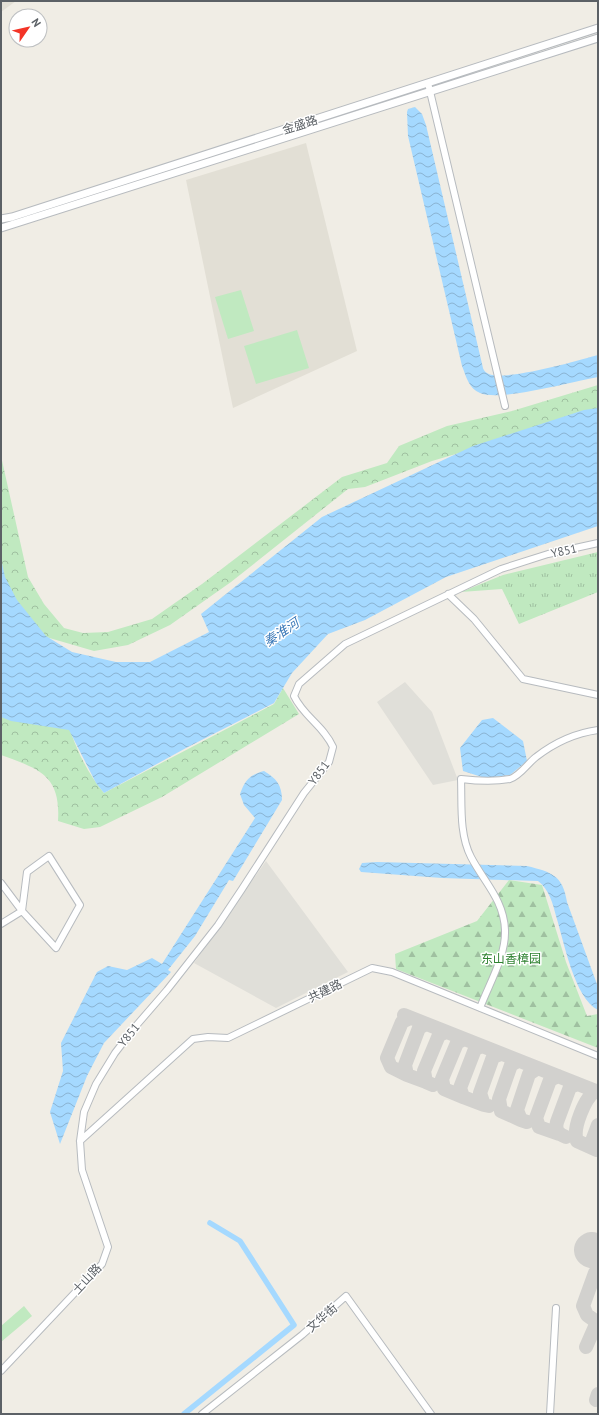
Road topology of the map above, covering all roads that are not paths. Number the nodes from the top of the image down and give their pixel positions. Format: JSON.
{"nodes":[{"id":1,"x":598,"y":28,"type":"edge"},
{"id":2,"x":598,"y":38,"type":"edge"},
{"id":3,"x":428,"y":84,"type":"junction"},
{"id":4,"x":430,"y":92,"type":"junction"},
{"id":5,"x":1,"y":219,"type":"edge"},
{"id":6,"x":1,"y":228,"type":"edge"},
{"id":7,"x":505,"y":406,"type":"dead end"},
{"id":8,"x":598,"y":543,"type":"edge"},
{"id":9,"x":448,"y":594,"type":"junction"},
{"id":10,"x":598,"y":695,"type":"edge"},
{"id":11,"x":598,"y":730,"type":"edge"},
{"id":12,"x":1,"y":883,"type":"edge"},
{"id":13,"x":22,"y":911,"type":"junction"},
{"id":14,"x":1,"y":924,"type":"edge"},
{"id":15,"x":480,"y":1008,"type":"junction"},
{"id":16,"x":598,"y":1056,"type":"edge"},
{"id":17,"x":80,"y":1141,"type":"junction"},
{"id":18,"x":556,"y":1308,"type":"dead end"},
{"id":19,"x":1,"y":1371,"type":"edge"},
{"id":20,"x":202,"y":1414,"type":"edge"},
{"id":21,"x":431,"y":1414,"type":"edge"},
{"id":22,"x":550,"y":1414,"type":"edge"}],
"edges":[{"from":1,"to":3,"type":"street","name":"金盛路"},
{"from":2,"to":4,"type":"street","name":"金盛路"},
{"from":3,"to":4,"type":"street"},
{"from":3,"to":5,"type":"street","name":"金盛路"},
{"from":4,"to":6,"type":"street","name":"金盛路"},
{"from":4,"to":7,"type":"street"},
{"from":8,"to":9,"type":"street","name":"Y851"},
{"from":9,"to":10,"type":"street"},
{"from":9,"to":17,"type":"street","name":"Y851"},
{"from":11,"to":15,"type":"street"},
{"from":12,"to":13,"type":"street"},
{"from":13,"to":13,"type":"street"},
{"from":13,"to":14,"type":"street"},
{"from":15,"to":16,"type":"street","name":"共建路"},
{"from":15,"to":17,"type":"street","name":"共建路"},
{"from":17,"to":19,"type":"street","name":"土山路"},
{"from":18,"to":22,"type":"street"},
{"from":20,"to":21,"type":"street","name":"文华街"}]}
